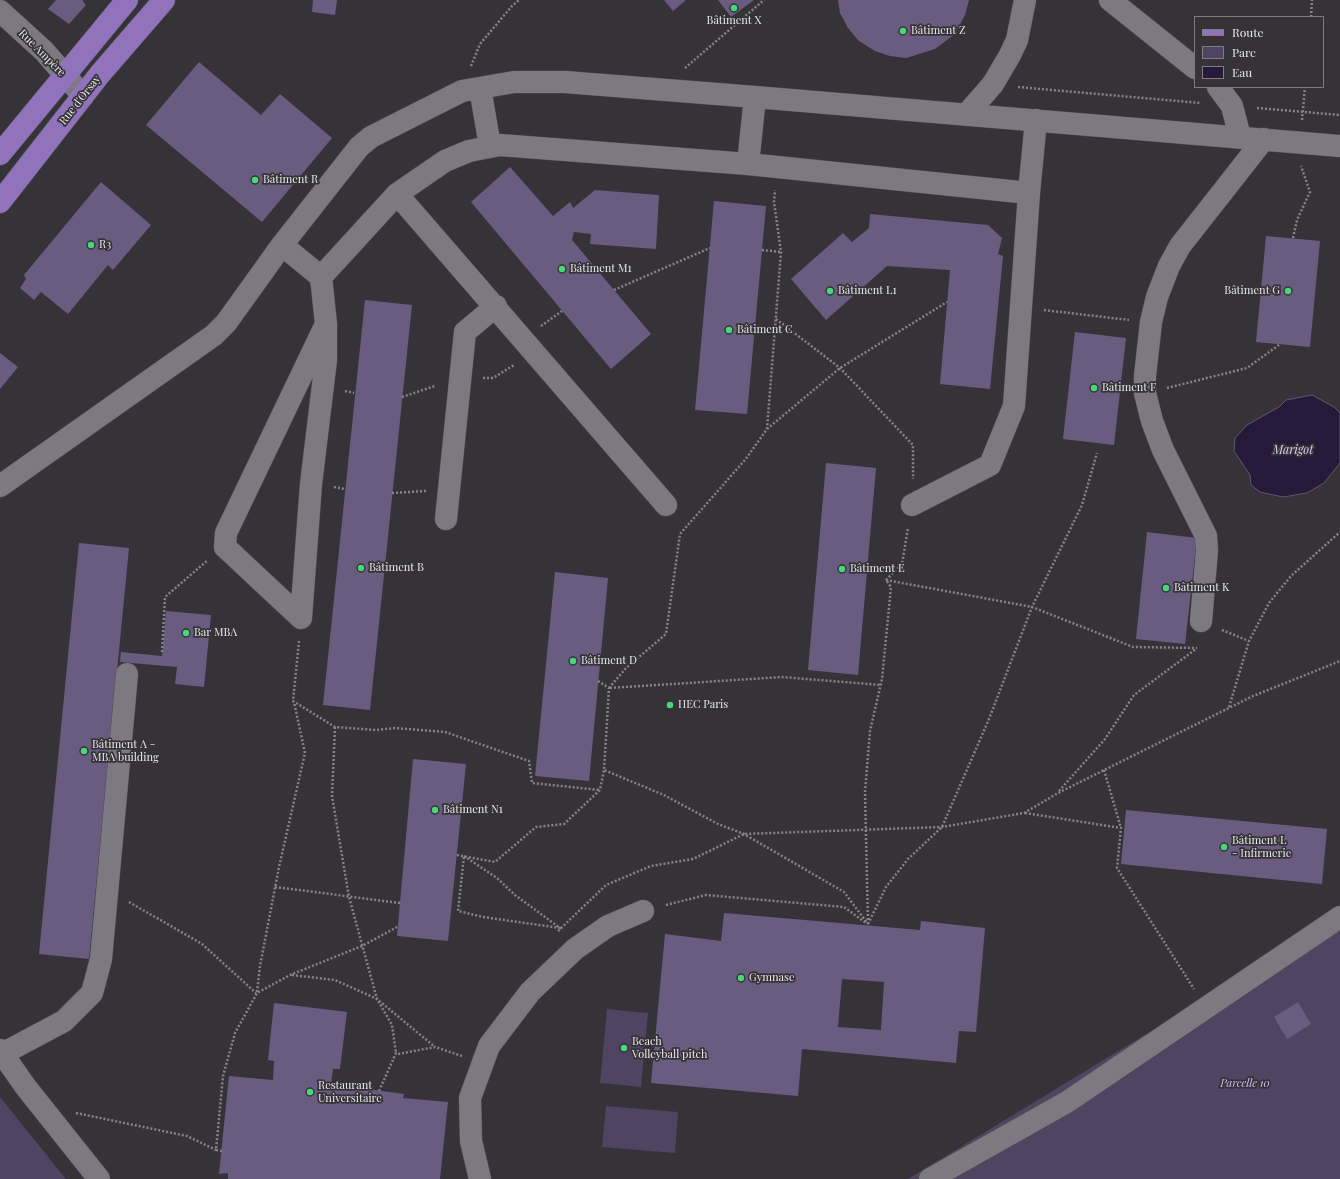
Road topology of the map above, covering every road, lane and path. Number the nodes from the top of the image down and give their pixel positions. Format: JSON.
{"nodes":[{"id":1,"x":127,"y":0,"type":"edge"},
{"id":2,"x":164,"y":0,"type":"edge"},
{"id":3,"x":519,"y":0,"type":"edge"},
{"id":4,"x":764,"y":0,"type":"edge"},
{"id":5,"x":1024,"y":0,"type":"edge"},
{"id":6,"x":1110,"y":0,"type":"edge"},
{"id":7,"x":1312,"y":0,"type":"edge"},
{"id":8,"x":0,"y":11,"type":"edge"},
{"id":9,"x":1311,"y":16,"type":"edge"},
{"id":10,"x":1194,"y":67,"type":"edge"},
{"id":11,"x":64,"y":74,"type":"junction"},
{"id":12,"x":993,"y":84,"type":"junction"},
{"id":13,"x":1219,"y":88,"type":"edge"},
{"id":14,"x":471,"y":90,"type":"junction"},
{"id":15,"x":680,"y":91,"type":"junction"},
{"id":16,"x":83,"y":96,"type":"junction"},
{"id":17,"x":755,"y":97,"type":"junction"},
{"id":18,"x":1232,"y":106,"type":"junction"},
{"id":19,"x":966,"y":115,"type":"junction"},
{"id":20,"x":1340,"y":115,"type":"edge"},
{"id":21,"x":1036,"y":120,"type":"junction"},
{"id":22,"x":1240,"y":137,"type":"junction"},
{"id":23,"x":1264,"y":139,"type":"junction"},
{"id":24,"x":490,"y":146,"type":"junction"},
{"id":25,"x":1340,"y":146,"type":"edge"},
{"id":26,"x":0,"y":154,"type":"edge"},
{"id":27,"x":1299,"y":160,"type":"dead end"},
{"id":28,"x":748,"y":164,"type":"junction"},
{"id":29,"x":777,"y":167,"type":"junction"},
{"id":30,"x":1029,"y":193,"type":"junction"},
{"id":31,"x":397,"y":194,"type":"junction"},
{"id":32,"x":0,"y":202,"type":"edge"},
{"id":33,"x":1293,"y":238,"type":"dead end"},
{"id":34,"x":282,"y":245,"type":"junction"},
{"id":35,"x":710,"y":248,"type":"dead end"},
{"id":36,"x":762,"y":250,"type":"dead end"},
{"id":37,"x":781,"y":252,"type":"junction"},
{"id":38,"x":320,"y":278,"type":"junction"},
{"id":39,"x":614,"y":290,"type":"dead end"},
{"id":40,"x":947,"y":302,"type":"dead end"},
{"id":41,"x":496,"y":306,"type":"junction"},
{"id":42,"x":1021,"y":308,"type":"junction"},
{"id":43,"x":562,"y":311,"type":"dead end"},
{"id":44,"x":776,"y":318,"type":"junction"},
{"id":45,"x":1151,"y":322,"type":"junction"},
{"id":46,"x":326,"y":324,"type":"junction"},
{"id":47,"x":524,"y":339,"type":"junction"},
{"id":48,"x":1278,"y":345,"type":"dead end"},
{"id":49,"x":840,"y":368,"type":"junction"},
{"id":50,"x":460,"y":378,"type":"junction"},
{"id":51,"x":1145,"y":393,"type":"junction"},
{"id":52,"x":402,"y":396,"type":"dead end"},
{"id":53,"x":766,"y":429,"type":"junction"},
{"id":54,"x":1097,"y":453,"type":"dead end"},
{"id":55,"x":0,"y":486,"type":"edge"},
{"id":56,"x":449,"y":489,"type":"junction"},
{"id":57,"x":392,"y":493,"type":"dead end"},
{"id":58,"x":666,"y":505,"type":"dead end"},
{"id":59,"x":912,"y":505,"type":"junction"},
{"id":60,"x":446,"y":519,"type":"dead end"},
{"id":61,"x":1340,"y":532,"type":"edge"},
{"id":62,"x":225,"y":547,"type":"junction"},
{"id":63,"x":886,"y":580,"type":"junction"},
{"id":64,"x":1032,"y":607,"type":"junction"},
{"id":65,"x":301,"y":618,"type":"junction"},
{"id":66,"x":1201,"y":621,"type":"junction"},
{"id":67,"x":1249,"y":641,"type":"junction"},
{"id":68,"x":1197,"y":648,"type":"junction"},
{"id":69,"x":162,"y":652,"type":"dead end"},
{"id":70,"x":1340,"y":661,"type":"edge"},
{"id":71,"x":127,"y":674,"type":"dead end"},
{"id":72,"x":598,"y":681,"type":"dead end"},
{"id":73,"x":881,"y":685,"type":"junction"},
{"id":74,"x":609,"y":688,"type":"junction"},
{"id":75,"x":294,"y":701,"type":"junction"},
{"id":76,"x":1229,"y":707,"type":"junction"},
{"id":77,"x":336,"y":728,"type":"junction"},
{"id":78,"x":604,"y":770,"type":"junction"},
{"id":79,"x":1104,"y":770,"type":"junction"},
{"id":80,"x":600,"y":790,"type":"junction"},
{"id":81,"x":1058,"y":793,"type":"junction"},
{"id":82,"x":1024,"y":813,"type":"junction"},
{"id":83,"x":942,"y":827,"type":"junction"},
{"id":84,"x":1121,"y":828,"type":"junction"},
{"id":85,"x":864,"y":829,"type":"junction"},
{"id":86,"x":744,"y":834,"type":"junction"},
{"id":87,"x":456,"y":855,"type":"dead end"},
{"id":88,"x":464,"y":856,"type":"junction"},
{"id":89,"x":275,"y":887,"type":"junction"},
{"id":90,"x":108,"y":891,"type":"junction"},
{"id":91,"x":349,"y":897,"type":"junction"},
{"id":92,"x":400,"y":903,"type":"dead end"},
{"id":93,"x":643,"y":911,"type":"joint"},
{"id":94,"x":1340,"y":917,"type":"edge"},
{"id":95,"x":868,"y":924,"type":"junction"},
{"id":96,"x":398,"y":927,"type":"dead end"},
{"id":97,"x":560,"y":928,"type":"junction"},
{"id":98,"x":555,"y":934,"type":"dead end"},
{"id":99,"x":362,"y":946,"type":"junction"},
{"id":100,"x":290,"y":975,"type":"junction"},
{"id":101,"x":257,"y":993,"type":"junction"},
{"id":102,"x":377,"y":999,"type":"junction"},
{"id":103,"x":1206,"y":1008,"type":"junction"},
{"id":104,"x":435,"y":1048,"type":"junction"},
{"id":105,"x":1,"y":1052,"type":"edge"},
{"id":106,"x":396,"y":1053,"type":"junction"},
{"id":107,"x":466,"y":1057,"type":"dead end"},
{"id":108,"x":379,"y":1091,"type":"dead end"},
{"id":109,"x":40,"y":1105,"type":"junction"},
{"id":110,"x":216,"y":1150,"type":"junction"},
{"id":111,"x":222,"y":1151,"type":"dead end"},
{"id":112,"x":99,"y":1179,"type":"edge"},
{"id":113,"x":480,"y":1179,"type":"edge"},
{"id":114,"x":930,"y":1179,"type":"edge"}],
"edges":[{"from":1,"to":11,"type":"main road"},
{"from":2,"to":16,"type":"main road","name":"Rue d'Orsay"},
{"from":3,"to":14,"type":"path"},
{"from":4,"to":15,"type":"path"},
{"from":5,"to":12,"type":"street"},
{"from":6,"to":10,"type":"street"},
{"from":7,"to":9,"type":"path"},
{"from":8,"to":11,"type":"street","name":"Rue Ampère"},
{"from":11,"to":16,"type":"street","name":"Rue Ampère"},
{"from":11,"to":26,"type":"main road"},
{"from":12,"to":18,"type":"path"},
{"from":12,"to":19,"type":"street"},
{"from":13,"to":18,"type":"street"},
{"from":14,"to":15,"type":"street"},
{"from":14,"to":24,"type":"street"},
{"from":14,"to":34,"type":"street"},
{"from":15,"to":17,"type":"street"},
{"from":16,"to":32,"type":"main road","name":"Rue d'Orsay"},
{"from":17,"to":19,"type":"street"},
{"from":17,"to":28,"type":"street"},
{"from":18,"to":20,"type":"path"},
{"from":18,"to":22,"type":"street"},
{"from":19,"to":21,"type":"street"},
{"from":21,"to":22,"type":"street"},
{"from":21,"to":30,"type":"street"},
{"from":22,"to":23,"type":"street"},
{"from":23,"to":25,"type":"street"},
{"from":23,"to":45,"type":"street"},
{"from":24,"to":28,"type":"street"},
{"from":24,"to":31,"type":"street"},
{"from":27,"to":33,"type":"path"},
{"from":28,"to":29,"type":"street"},
{"from":29,"to":30,"type":"street"},
{"from":29,"to":37,"type":"path"},
{"from":30,"to":42,"type":"street"},
{"from":31,"to":38,"type":"street"},
{"from":31,"to":41,"type":"street"},
{"from":34,"to":38,"type":"street"},
{"from":34,"to":55,"type":"street"},
{"from":35,"to":39,"type":"path"},
{"from":36,"to":37,"type":"path"},
{"from":37,"to":44,"type":"path"},
{"from":38,"to":46,"type":"street"},
{"from":40,"to":49,"type":"path"},
{"from":41,"to":47,"type":"street"},
{"from":41,"to":50,"type":"street"},
{"from":42,"to":45,"type":"path"},
{"from":42,"to":59,"type":"street"},
{"from":43,"to":47,"type":"path"},
{"from":44,"to":49,"type":"path"},
{"from":44,"to":53,"type":"path"},
{"from":45,"to":51,"type":"street"},
{"from":46,"to":62,"type":"street"},
{"from":46,"to":65,"type":"street"},
{"from":47,"to":50,"type":"path"},
{"from":47,"to":58,"type":"street"},
{"from":48,"to":51,"type":"path"},
{"from":49,"to":53,"type":"path"},
{"from":49,"to":59,"type":"path"},
{"from":50,"to":52,"type":"path"},
{"from":50,"to":56,"type":"street"},
{"from":51,"to":66,"type":"street"},
{"from":53,"to":74,"type":"path"},
{"from":54,"to":64,"type":"path"},
{"from":56,"to":57,"type":"path"},
{"from":56,"to":60,"type":"street"},
{"from":59,"to":63,"type":"path"},
{"from":61,"to":67,"type":"path"},
{"from":62,"to":65,"type":"street"},
{"from":62,"to":69,"type":"path"},
{"from":63,"to":64,"type":"path"},
{"from":63,"to":73,"type":"path"},
{"from":64,"to":68,"type":"path"},
{"from":64,"to":83,"type":"path"},
{"from":65,"to":75,"type":"path"},
{"from":66,"to":67,"type":"path"},
{"from":66,"to":68,"type":"path"},
{"from":67,"to":76,"type":"path"},
{"from":68,"to":81,"type":"path"},
{"from":70,"to":76,"type":"path"},
{"from":71,"to":90,"type":"street"},
{"from":72,"to":74,"type":"path"},
{"from":73,"to":74,"type":"path"},
{"from":73,"to":85,"type":"path"},
{"from":74,"to":78,"type":"path"},
{"from":75,"to":77,"type":"path"},
{"from":75,"to":89,"type":"path"},
{"from":76,"to":79,"type":"path"},
{"from":77,"to":80,"type":"path"},
{"from":77,"to":91,"type":"path"},
{"from":78,"to":80,"type":"path"},
{"from":78,"to":86,"type":"path"},
{"from":79,"to":81,"type":"path"},
{"from":79,"to":84,"type":"path"},
{"from":80,"to":88,"type":"path"},
{"from":81,"to":82,"type":"path"},
{"from":82,"to":83,"type":"path"},
{"from":82,"to":84,"type":"path"},
{"from":83,"to":85,"type":"path"},
{"from":83,"to":95,"type":"path"},
{"from":84,"to":103,"type":"path"},
{"from":85,"to":86,"type":"path"},
{"from":85,"to":95,"type":"path"},
{"from":86,"to":95,"type":"path"},
{"from":86,"to":97,"type":"path"},
{"from":87,"to":88,"type":"path"},
{"from":88,"to":97,"type":"path"},
{"from":88,"to":97,"type":"path"},
{"from":89,"to":91,"type":"path"},
{"from":89,"to":101,"type":"path"},
{"from":90,"to":101,"type":"path"},
{"from":90,"to":105,"type":"street"},
{"from":91,"to":92,"type":"path"},
{"from":91,"to":99,"type":"path"},
{"from":93,"to":95,"type":"path"},
{"from":93,"to":113,"type":"street"},
{"from":94,"to":103,"type":"street"},
{"from":96,"to":99,"type":"path"},
{"from":97,"to":98,"type":"path"},
{"from":99,"to":100,"type":"path"},
{"from":99,"to":102,"type":"path"},
{"from":100,"to":101,"type":"path"},
{"from":100,"to":102,"type":"path"},
{"from":101,"to":110,"type":"path"},
{"from":102,"to":104,"type":"path"},
{"from":102,"to":106,"type":"path"},
{"from":103,"to":114,"type":"street"},
{"from":104,"to":106,"type":"path"},
{"from":104,"to":107,"type":"path"},
{"from":105,"to":109,"type":"street"},
{"from":106,"to":108,"type":"path"},
{"from":109,"to":110,"type":"path"},
{"from":109,"to":112,"type":"street"},
{"from":110,"to":111,"type":"path"}]}
